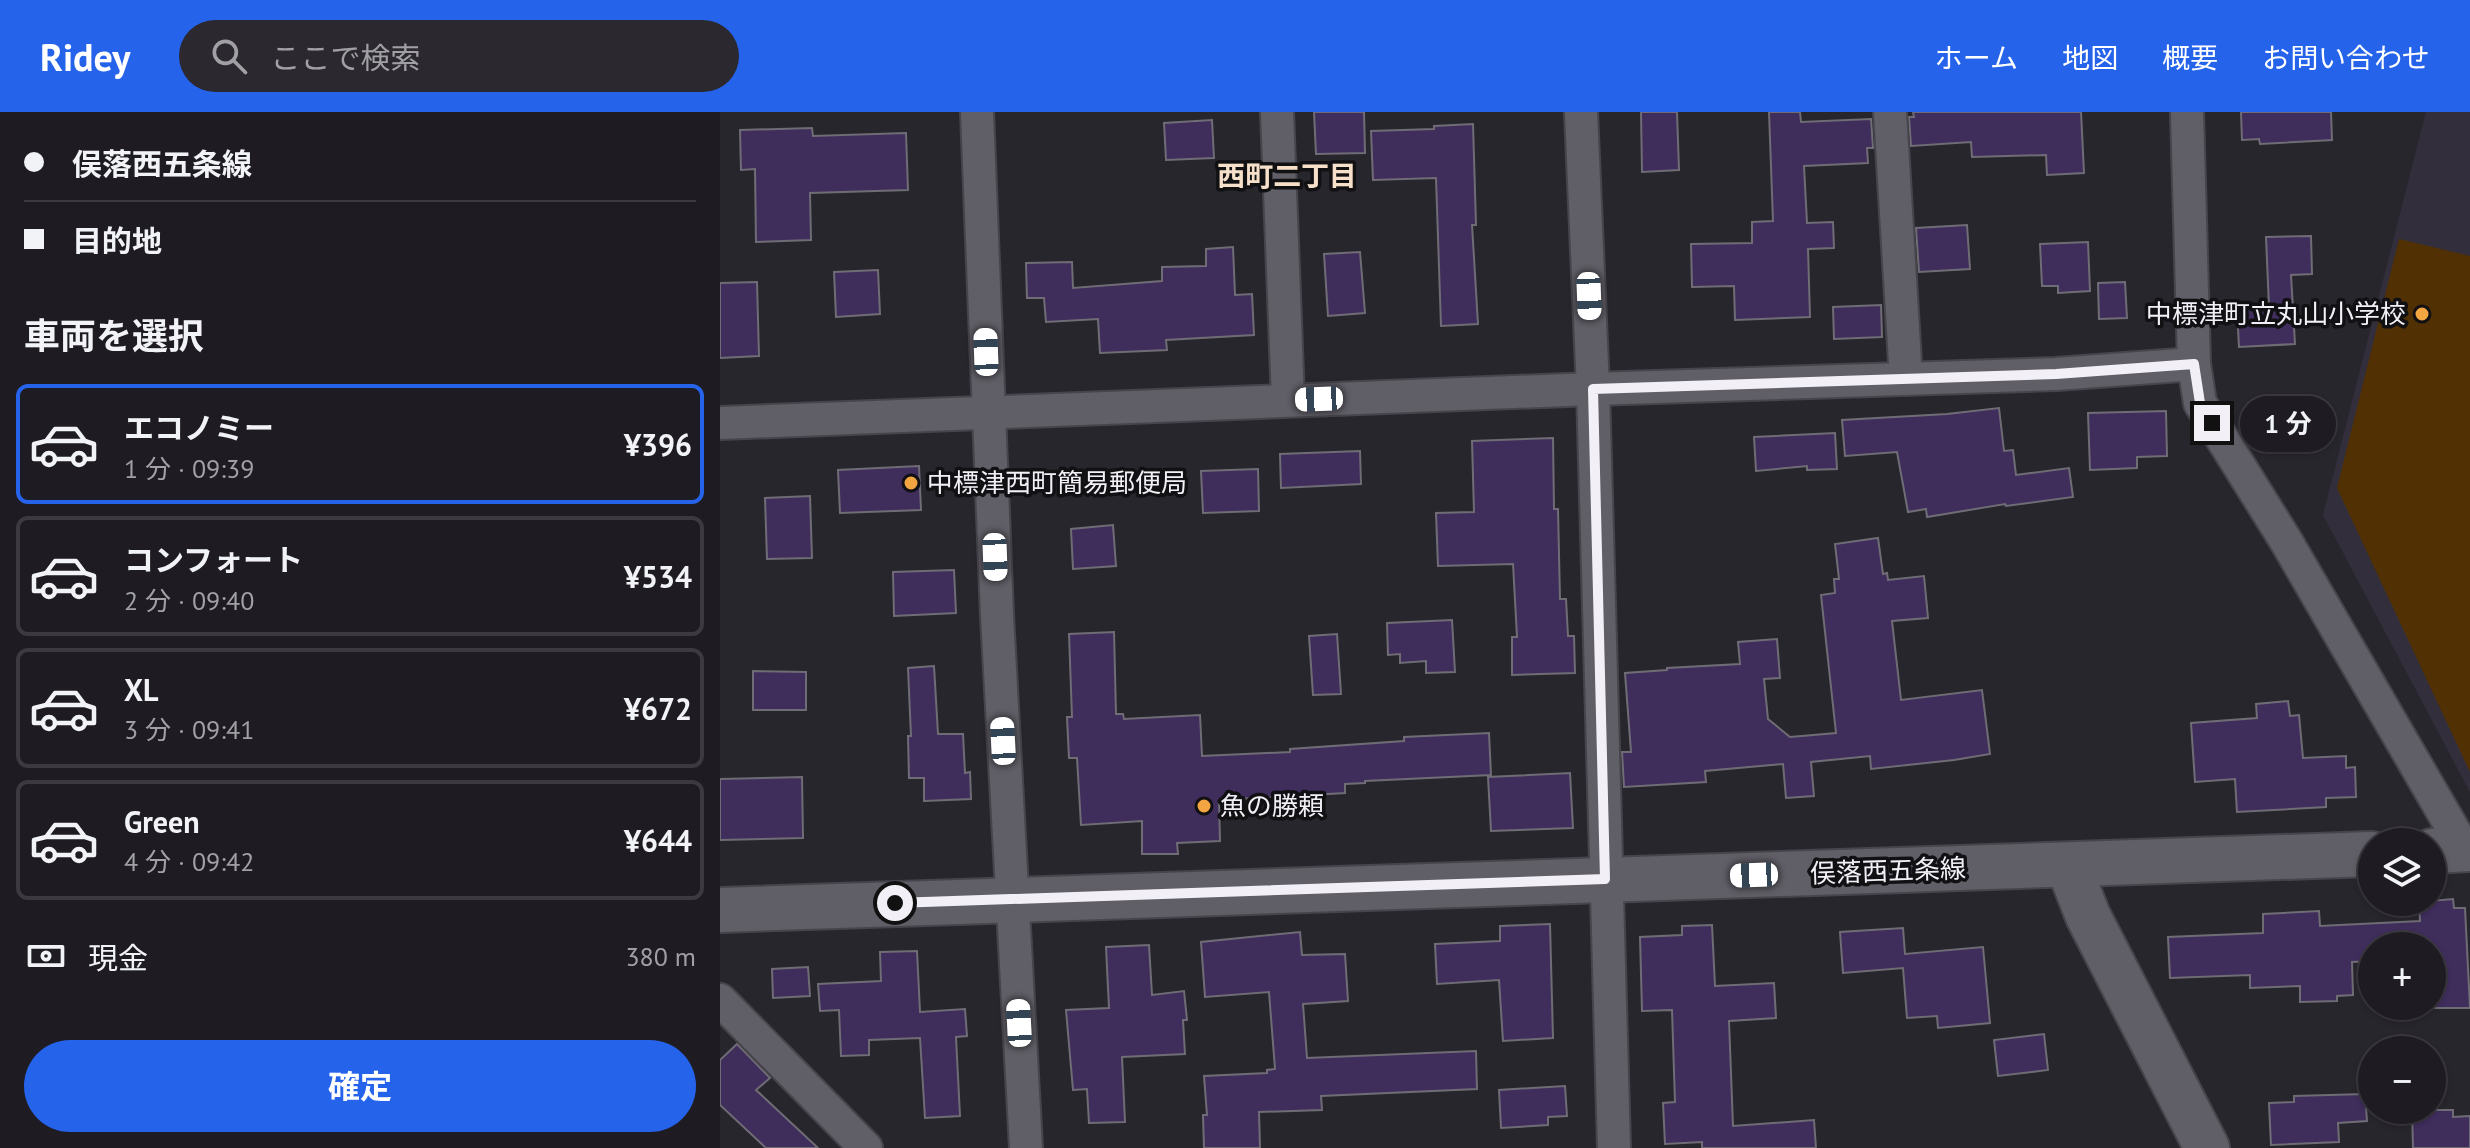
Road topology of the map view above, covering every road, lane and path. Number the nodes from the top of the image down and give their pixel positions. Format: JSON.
{"nodes":[{"id":1,"x":977,"y":112,"type":"edge"},
{"id":2,"x":1277,"y":112,"type":"edge"},
{"id":3,"x":1581,"y":112,"type":"edge"},
{"id":4,"x":1890,"y":112,"type":"edge"},
{"id":5,"x":2187,"y":112,"type":"edge"},
{"id":6,"x":2194,"y":364,"type":"junction"},
{"id":7,"x":1906,"y":379,"type":"junction"},
{"id":8,"x":1593,"y":389,"type":"junction"},
{"id":9,"x":1288,"y":400,"type":"junction"},
{"id":10,"x":989,"y":412,"type":"junction"},
{"id":11,"x":720,"y":423,"type":"edge"},
{"id":12,"x":2456,"y":850,"type":"edge"},
{"id":13,"x":2358,"y":855,"type":"edge"},
{"id":14,"x":2068,"y":865,"type":"junction"},
{"id":15,"x":1605,"y":879,"type":"junction"},
{"id":16,"x":1011,"y":899,"type":"junction"},
{"id":17,"x":720,"y":910,"type":"edge"},
{"id":18,"x":721,"y":1003,"type":"edge"},
{"id":19,"x":866,"y":1148,"type":"edge"},
{"id":20,"x":1026,"y":1148,"type":"edge"},
{"id":21,"x":1614,"y":1148,"type":"edge"},
{"id":22,"x":2207,"y":1148,"type":"edge"}],
"edges":[{"from":1,"to":10,"type":"street"},
{"from":2,"to":9,"type":"street"},
{"from":3,"to":8,"type":"street"},
{"from":4,"to":7,"type":"street"},
{"from":5,"to":6,"type":"street"},
{"from":6,"to":7,"type":"street"},
{"from":6,"to":12,"type":"street"},
{"from":7,"to":8,"type":"street"},
{"from":8,"to":9,"type":"street"},
{"from":8,"to":15,"type":"street"},
{"from":9,"to":10,"type":"street"},
{"from":10,"to":11,"type":"street"},
{"from":10,"to":16,"type":"street"},
{"from":13,"to":14,"type":"main road","name":"俣落西五条線"},
{"from":14,"to":15,"type":"main road","name":"俣落西五条線"},
{"from":14,"to":22,"type":"main road"},
{"from":15,"to":16,"type":"main road","name":"俣落西五条線"},
{"from":15,"to":21,"type":"street"},
{"from":16,"to":17,"type":"main road","name":"俣落西五条線"},
{"from":16,"to":20,"type":"street"},
{"from":18,"to":19,"type":"street"}]}
